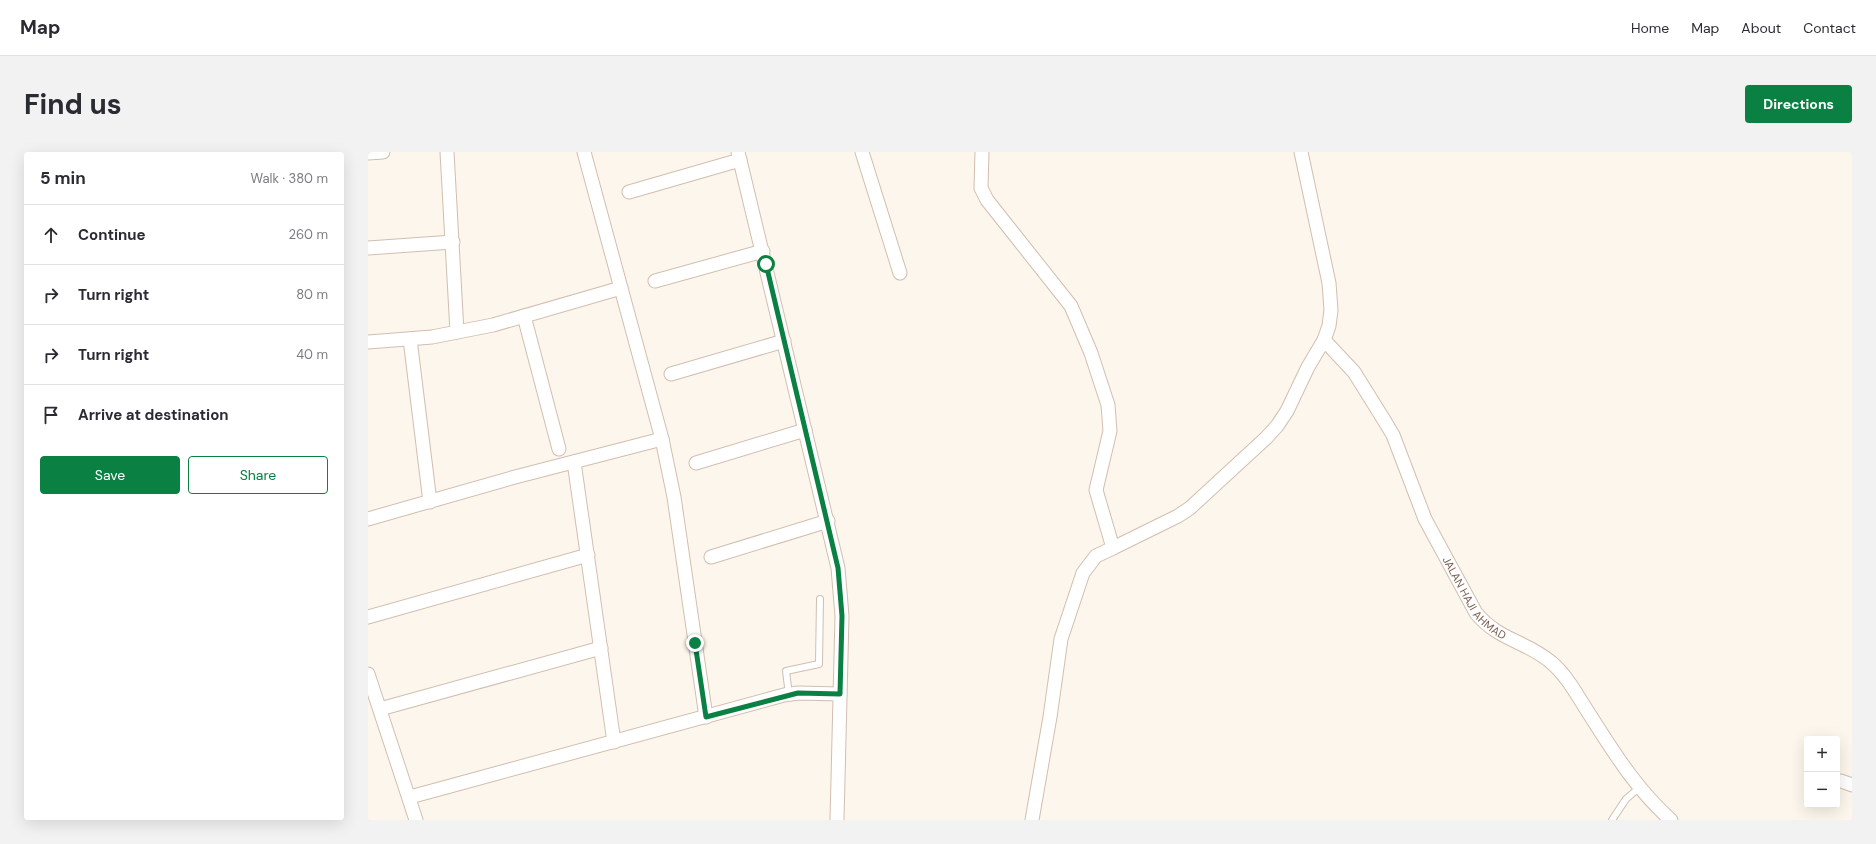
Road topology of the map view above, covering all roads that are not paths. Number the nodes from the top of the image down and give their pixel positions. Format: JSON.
{"nodes":[{"id":1,"x":383,"y":152,"type":"edge"},
{"id":2,"x":447,"y":152,"type":"edge"},
{"id":3,"x":584,"y":152,"type":"edge"},
{"id":4,"x":862,"y":152,"type":"edge"},
{"id":5,"x":982,"y":152,"type":"edge"},
{"id":6,"x":1301,"y":152,"type":"edge"},
{"id":7,"x":368,"y":153,"type":"edge"},
{"id":8,"x":739,"y":156,"type":"edge"},
{"id":9,"x":629,"y":192,"type":"dead end"},
{"id":10,"x":453,"y":242,"type":"junction"},
{"id":11,"x":368,"y":248,"type":"edge"},
{"id":12,"x":763,"y":251,"type":"junction"},
{"id":13,"x":900,"y":273,"type":"dead end"},
{"id":14,"x":655,"y":281,"type":"dead end"},
{"id":15,"x":621,"y":288,"type":"junction"},
{"id":16,"x":524,"y":316,"type":"junction"},
{"id":17,"x":457,"y":332,"type":"junction"},
{"id":18,"x":410,"y":339,"type":"junction"},
{"id":19,"x":1324,"y":340,"type":"junction"},
{"id":20,"x":784,"y":341,"type":"junction"},
{"id":21,"x":368,"y":342,"type":"edge"},
{"id":22,"x":671,"y":374,"type":"dead end"},
{"id":23,"x":805,"y":430,"type":"junction"},
{"id":24,"x":662,"y":439,"type":"junction"},
{"id":25,"x":559,"y":449,"type":"dead end"},
{"id":26,"x":574,"y":462,"type":"junction"},
{"id":27,"x":696,"y":463,"type":"dead end"},
{"id":28,"x":430,"y":502,"type":"junction"},
{"id":29,"x":368,"y":519,"type":"edge"},
{"id":30,"x":828,"y":520,"type":"junction"},
{"id":31,"x":1113,"y":548,"type":"junction"},
{"id":32,"x":588,"y":555,"type":"junction"},
{"id":33,"x":711,"y":557,"type":"dead end"},
{"id":34,"x":820,"y":599,"type":"dead end"},
{"id":35,"x":368,"y":617,"type":"edge"},
{"id":36,"x":601,"y":648,"type":"junction"},
{"id":37,"x":368,"y":674,"type":"edge"},
{"id":38,"x":840,"y":694,"type":"junction"},
{"id":39,"x":789,"y":695,"type":"junction"},
{"id":40,"x":380,"y":709,"type":"junction"},
{"id":41,"x":706,"y":717,"type":"junction"},
{"id":42,"x":614,"y":742,"type":"junction"},
{"id":43,"x":1639,"y":788,"type":"junction"},
{"id":44,"x":410,"y":797,"type":"junction"},
{"id":45,"x":416,"y":820,"type":"edge"},
{"id":46,"x":837,"y":820,"type":"edge"},
{"id":47,"x":1032,"y":820,"type":"edge"},
{"id":48,"x":1612,"y":820,"type":"edge"},
{"id":49,"x":1671,"y":820,"type":"edge"}],
"edges":[{"from":1,"to":7,"type":"street"},
{"from":2,"to":10,"type":"street"},
{"from":3,"to":15,"type":"street"},
{"from":4,"to":13,"type":"street"},
{"from":5,"to":31,"type":"street"},
{"from":6,"to":19,"type":"street"},
{"from":8,"to":9,"type":"street"},
{"from":8,"to":12,"type":"street"},
{"from":10,"to":11,"type":"street"},
{"from":10,"to":17,"type":"street"},
{"from":12,"to":14,"type":"street"},
{"from":12,"to":20,"type":"street"},
{"from":15,"to":16,"type":"street"},
{"from":15,"to":24,"type":"street"},
{"from":16,"to":17,"type":"street"},
{"from":16,"to":25,"type":"street"},
{"from":17,"to":18,"type":"street"},
{"from":18,"to":21,"type":"street"},
{"from":18,"to":28,"type":"street"},
{"from":19,"to":31,"type":"street"},
{"from":19,"to":43,"type":"street","name":"JALAN HAJI AHMAD"},
{"from":20,"to":22,"type":"street"},
{"from":20,"to":23,"type":"street"},
{"from":23,"to":27,"type":"street"},
{"from":23,"to":30,"type":"street"},
{"from":24,"to":26,"type":"street"},
{"from":24,"to":41,"type":"street"},
{"from":26,"to":28,"type":"street"},
{"from":26,"to":32,"type":"street"},
{"from":28,"to":29,"type":"street"},
{"from":30,"to":33,"type":"street"},
{"from":30,"to":38,"type":"street"},
{"from":31,"to":47,"type":"street"},
{"from":32,"to":35,"type":"street"},
{"from":32,"to":36,"type":"street"},
{"from":34,"to":39,"type":"lane"},
{"from":36,"to":40,"type":"street"},
{"from":36,"to":42,"type":"street"},
{"from":37,"to":40,"type":"street"},
{"from":38,"to":39,"type":"street"},
{"from":38,"to":46,"type":"street"},
{"from":39,"to":41,"type":"street"},
{"from":40,"to":44,"type":"street"},
{"from":41,"to":42,"type":"street"},
{"from":42,"to":44,"type":"street"},
{"from":43,"to":48,"type":"lane"},
{"from":43,"to":49,"type":"street","name":"JALAN HAJI AHMAD"},
{"from":44,"to":45,"type":"street"}]}
